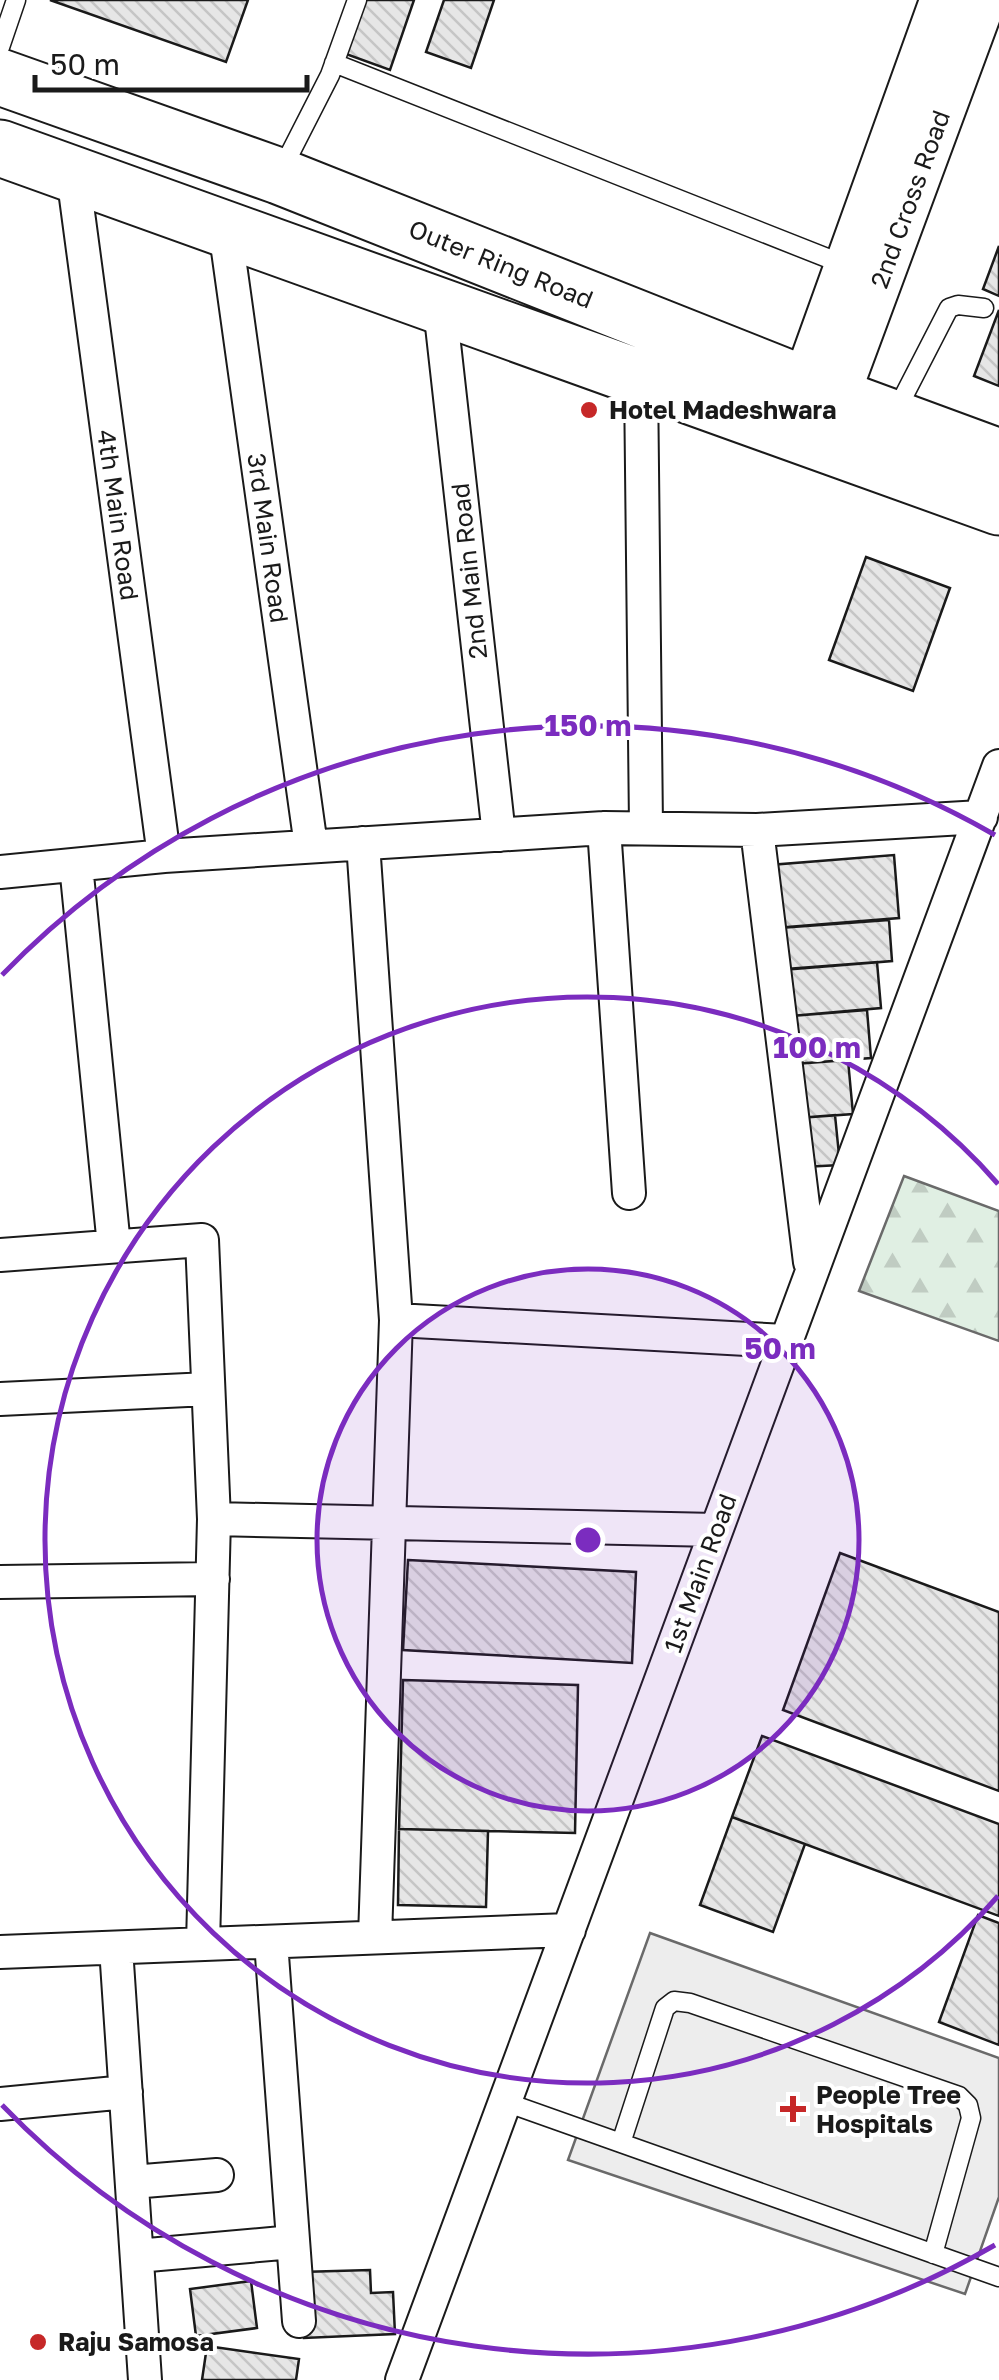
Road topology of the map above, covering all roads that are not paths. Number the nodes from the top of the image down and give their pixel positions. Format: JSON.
{"nodes":[{"id":1,"x":16,"y":0,"type":"edge"},
{"id":2,"x":357,"y":0,"type":"edge"},
{"id":3,"x":943,"y":0,"type":"edge"},
{"id":4,"x":982,"y":0,"type":"edge"},
{"id":5,"x":0,"y":47,"type":"edge"},
{"id":6,"x":334,"y":63,"type":"junction"},
{"id":7,"x":0,"y":77,"type":"edge"},
{"id":8,"x":0,"y":148,"type":"edge"},
{"id":9,"x":73,"y":175,"type":"junction"},
{"id":10,"x":279,"y":176,"type":"junction"},
{"id":11,"x":225,"y":229,"type":"junction"},
{"id":12,"x":849,"y":266,"type":"junction"},
{"id":13,"x":440,"y":308,"type":"junction"},
{"id":14,"x":984,"y":308,"type":"dead end"},
{"id":15,"x":641,"y":379,"type":"junction"},
{"id":16,"x":821,"y":390,"type":"junction"},
{"id":17,"x":892,"y":418,"type":"junction"},
{"id":18,"x":999,"y":457,"type":"edge"},
{"id":19,"x":999,"y":507,"type":"edge"},
{"id":20,"x":999,"y":766,"type":"edge"},
{"id":21,"x":981,"y":818,"type":"junction"},
{"id":22,"x":646,"y":826,"type":"junction"},
{"id":23,"x":604,"y":828,"type":"junction"},
{"id":24,"x":757,"y":830,"type":"junction"},
{"id":25,"x":499,"y":835,"type":"junction"},
{"id":26,"x":363,"y":843,"type":"junction"},
{"id":27,"x":311,"y":846,"type":"junction"},
{"id":28,"x":164,"y":856,"type":"junction"},
{"id":29,"x":76,"y":864,"type":"junction"},
{"id":30,"x":0,"y":872,"type":"edge"},
{"id":31,"x":630,"y":1193,"type":"dead end"},
{"id":32,"x":114,"y":1246,"type":"junction"},
{"id":33,"x":0,"y":1255,"type":"edge"},
{"id":34,"x":812,"y":1271,"type":"junction"},
{"id":35,"x":396,"y":1320,"type":"junction"},
{"id":36,"x":786,"y":1342,"type":"junction"},
{"id":37,"x":208,"y":1389,"type":"junction"},
{"id":38,"x":0,"y":1399,"type":"edge"},
{"id":39,"x":214,"y":1519,"type":"junction"},
{"id":40,"x":389,"y":1524,"type":"junction"},
{"id":41,"x":716,"y":1530,"type":"junction"},
{"id":42,"x":213,"y":1579,"type":"junction"},
{"id":43,"x":0,"y":1582,"type":"edge"},
{"id":44,"x":568,"y":1930,"type":"junction"},
{"id":45,"x":375,"y":1938,"type":"junction"},
{"id":46,"x":270,"y":1942,"type":"junction"},
{"id":47,"x":203,"y":1944,"type":"junction"},
{"id":48,"x":116,"y":1948,"type":"junction"},
{"id":49,"x":0,"y":1952,"type":"edge"},
{"id":50,"x":126,"y":2092,"type":"junction"},
{"id":51,"x":505,"y":2102,"type":"junction"},
{"id":52,"x":0,"y":2104,"type":"edge"},
{"id":53,"x":621,"y":2143,"type":"junction"},
{"id":54,"x":217,"y":2174,"type":"dead end"},
{"id":55,"x":132,"y":2182,"type":"junction"},
{"id":56,"x":293,"y":2242,"type":"junction"},
{"id":57,"x":934,"y":2254,"type":"junction"},
{"id":58,"x":137,"y":2256,"type":"junction"},
{"id":59,"x":999,"y":2277,"type":"edge"},
{"id":60,"x":299,"y":2321,"type":"dead end"},
{"id":61,"x":145,"y":2380,"type":"edge"},
{"id":62,"x":402,"y":2380,"type":"edge"}],
"edges":[{"from":1,"to":5,"type":"lane"},
{"from":2,"to":6,"type":"lane"},
{"from":3,"to":12,"type":"street","name":"2nd Cross Road"},
{"from":4,"to":16,"type":"street","name":"2nd Cross Road"},
{"from":6,"to":10,"type":"lane"},
{"from":6,"to":12,"type":"lane"},
{"from":7,"to":10,"type":"highway","name":"Outer Ring Road"},
{"from":8,"to":9,"type":"highway"},
{"from":9,"to":11,"type":"highway"},
{"from":9,"to":28,"type":"street","name":"4th Main Road"},
{"from":10,"to":16,"type":"highway","name":"Outer Ring Road"},
{"from":11,"to":13,"type":"highway"},
{"from":11,"to":27,"type":"street","name":"3rd Main Road"},
{"from":12,"to":16,"type":"street","name":"2nd Cross Road"},
{"from":13,"to":15,"type":"highway"},
{"from":13,"to":25,"type":"street","name":"2nd Main Road"},
{"from":14,"to":17,"type":"lane"},
{"from":15,"to":19,"type":"highway"},
{"from":15,"to":22,"type":"street"},
{"from":16,"to":17,"type":"highway","name":"Outer Ring Road"},
{"from":17,"to":18,"type":"highway","name":"Outer Ring Road"},
{"from":20,"to":21,"type":"street","name":"1st Main Road"},
{"from":21,"to":24,"type":"street"},
{"from":21,"to":34,"type":"street","name":"1st Main Road"},
{"from":22,"to":23,"type":"street"},
{"from":22,"to":24,"type":"street"},
{"from":23,"to":25,"type":"street"},
{"from":23,"to":31,"type":"street"},
{"from":24,"to":34,"type":"street"},
{"from":25,"to":26,"type":"street"},
{"from":26,"to":27,"type":"street"},
{"from":26,"to":35,"type":"street"},
{"from":27,"to":28,"type":"street"},
{"from":28,"to":29,"type":"street"},
{"from":29,"to":30,"type":"street"},
{"from":29,"to":32,"type":"street"},
{"from":32,"to":33,"type":"street"},
{"from":32,"to":37,"type":"street"},
{"from":34,"to":36,"type":"street","name":"1st Main Road"},
{"from":35,"to":36,"type":"street"},
{"from":35,"to":40,"type":"street"},
{"from":36,"to":41,"type":"street","name":"1st Main Road"},
{"from":37,"to":38,"type":"street"},
{"from":37,"to":39,"type":"street"},
{"from":39,"to":40,"type":"street"},
{"from":39,"to":42,"type":"street"},
{"from":40,"to":41,"type":"street"},
{"from":40,"to":45,"type":"street"},
{"from":41,"to":44,"type":"street","name":"1st Main Road"},
{"from":42,"to":43,"type":"street"},
{"from":42,"to":47,"type":"street"},
{"from":44,"to":45,"type":"street"},
{"from":44,"to":51,"type":"street","name":"1st Main Road"},
{"from":45,"to":46,"type":"street"},
{"from":46,"to":47,"type":"street"},
{"from":46,"to":56,"type":"street"},
{"from":47,"to":48,"type":"street"},
{"from":48,"to":49,"type":"street"},
{"from":48,"to":50,"type":"street"},
{"from":50,"to":52,"type":"street"},
{"from":50,"to":55,"type":"street"},
{"from":51,"to":53,"type":"lane"},
{"from":51,"to":62,"type":"street","name":"1st Main Road"},
{"from":53,"to":57,"type":"lane"},
{"from":53,"to":57,"type":"lane"},
{"from":54,"to":55,"type":"street"},
{"from":55,"to":58,"type":"street"},
{"from":56,"to":58,"type":"street"},
{"from":56,"to":60,"type":"street"},
{"from":57,"to":59,"type":"lane"},
{"from":58,"to":61,"type":"street"}]}
